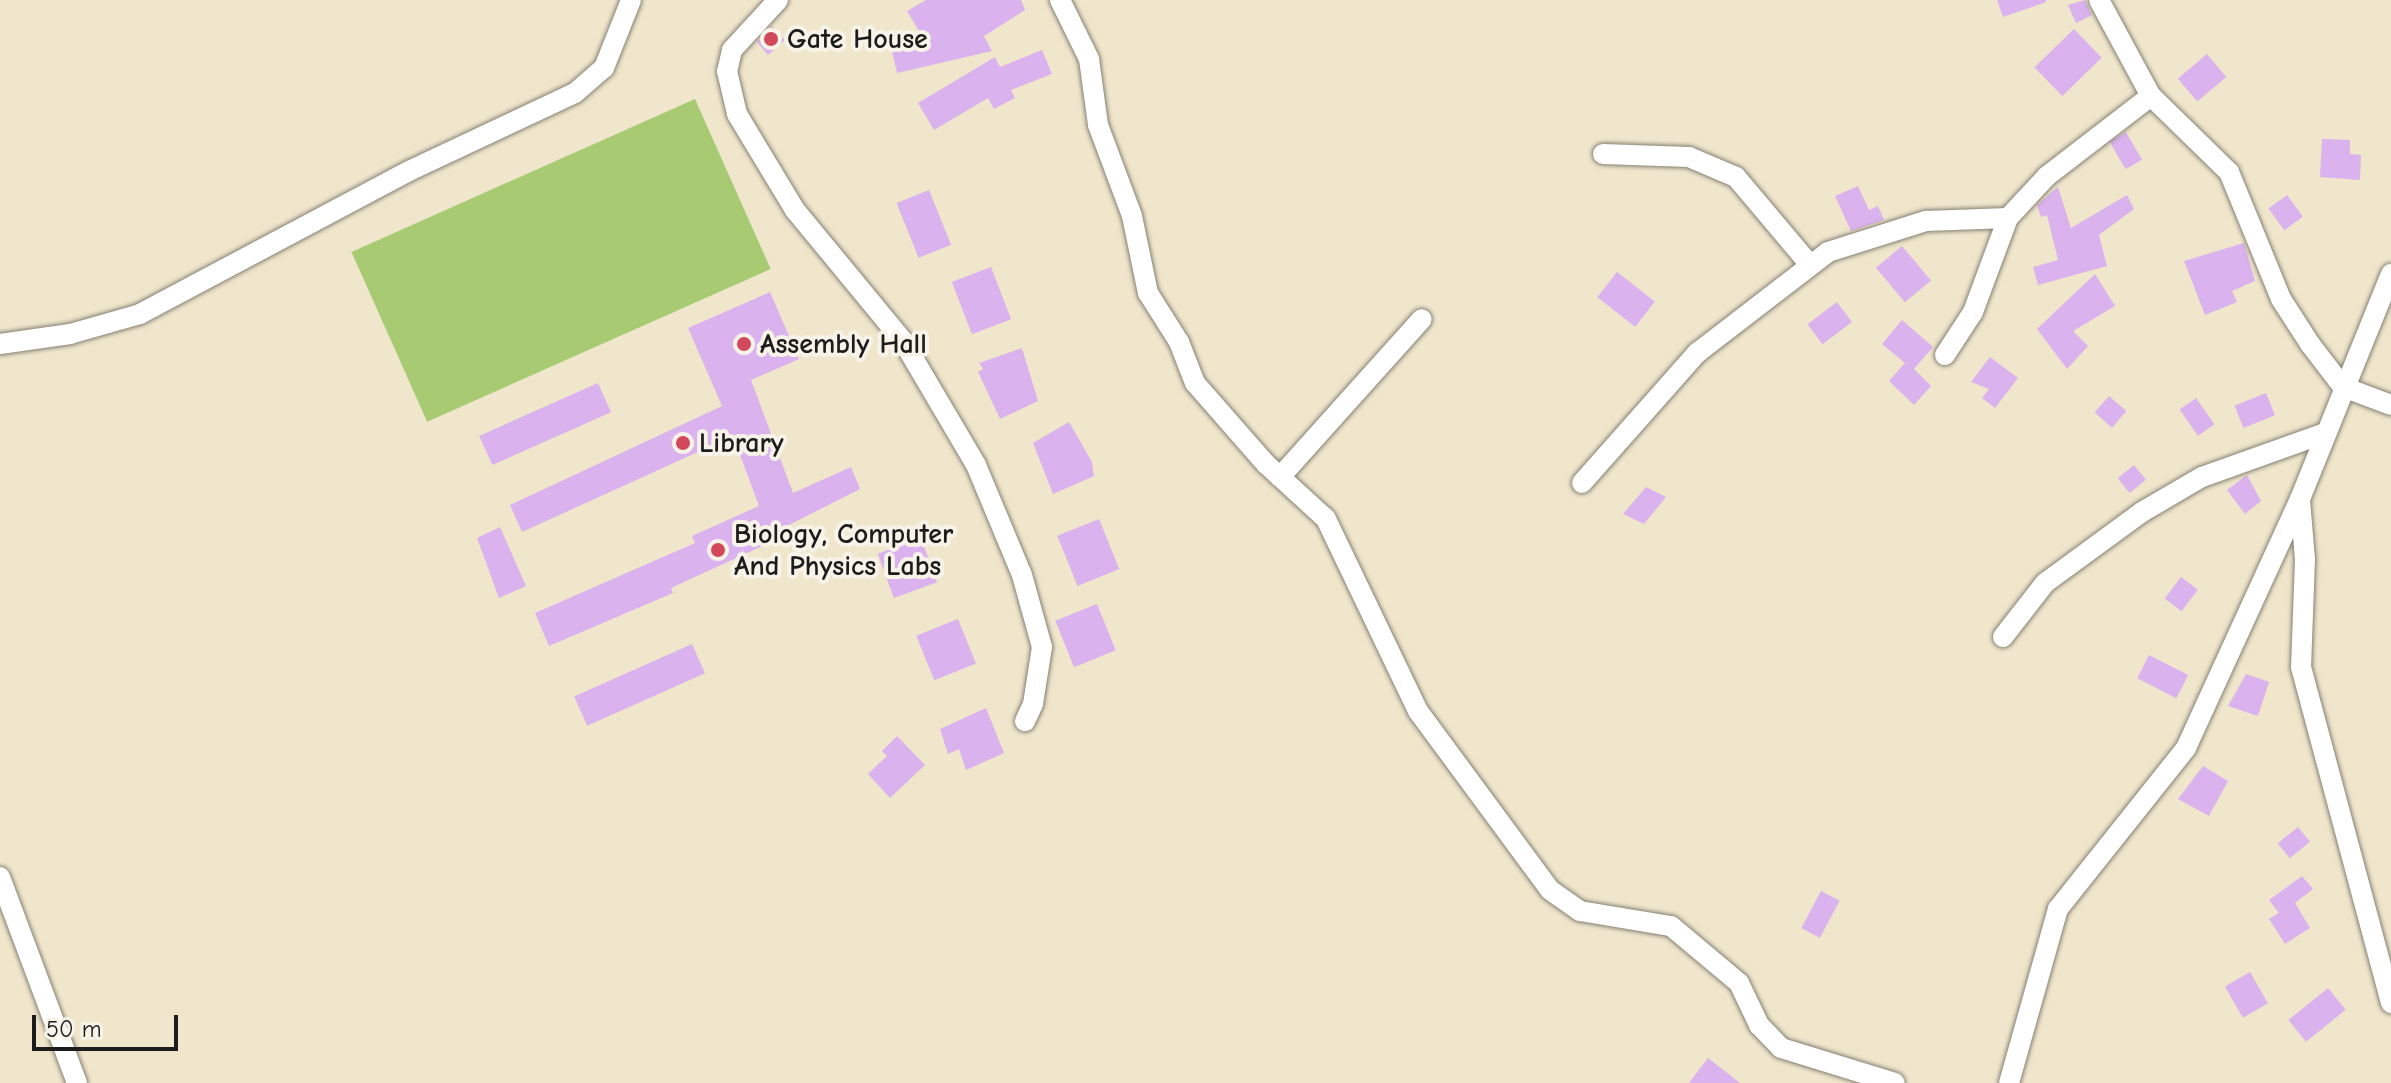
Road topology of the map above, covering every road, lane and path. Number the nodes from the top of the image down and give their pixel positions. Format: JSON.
{"nodes":[{"id":1,"x":631,"y":0,"type":"edge"},
{"id":2,"x":1060,"y":0,"type":"edge"},
{"id":3,"x":2099,"y":0,"type":"edge"},
{"id":4,"x":770,"y":2,"type":"edge"},
{"id":5,"x":2151,"y":96,"type":"junction"},
{"id":6,"x":1603,"y":154,"type":"dead end"},
{"id":7,"x":2008,"y":218,"type":"junction"},
{"id":8,"x":1810,"y":265,"type":"junction"},
{"id":9,"x":2391,"y":274,"type":"edge"},
{"id":10,"x":1422,"y":319,"type":"dead end"},
{"id":11,"x":3,"y":349,"type":"edge"},
{"id":12,"x":1945,"y":355,"type":"dead end"},
{"id":13,"x":2343,"y":387,"type":"junction"},
{"id":14,"x":2391,"y":405,"type":"edge"},
{"id":15,"x":2325,"y":433,"type":"junction"},
{"id":16,"x":1280,"y":477,"type":"junction"},
{"id":17,"x":1582,"y":483,"type":"dead end"},
{"id":18,"x":2300,"y":499,"type":"junction"},
{"id":19,"x":2003,"y":637,"type":"dead end"},
{"id":20,"x":1025,"y":721,"type":"dead end"},
{"id":21,"x":0,"y":877,"type":"edge"},
{"id":22,"x":2391,"y":1003,"type":"edge"},
{"id":23,"x":77,"y":1083,"type":"edge"},
{"id":24,"x":1895,"y":1083,"type":"edge"},
{"id":25,"x":2009,"y":1083,"type":"edge"}],
"edges":[{"from":1,"to":11,"type":"street"},
{"from":2,"to":16,"type":"street"},
{"from":3,"to":5,"type":"street"},
{"from":4,"to":20,"type":"street"},
{"from":5,"to":7,"type":"street"},
{"from":5,"to":13,"type":"street"},
{"from":6,"to":8,"type":"street"},
{"from":7,"to":8,"type":"street"},
{"from":7,"to":12,"type":"street"},
{"from":8,"to":17,"type":"street"},
{"from":9,"to":13,"type":"street"},
{"from":10,"to":16,"type":"street"},
{"from":13,"to":14,"type":"street"},
{"from":13,"to":15,"type":"street"},
{"from":15,"to":18,"type":"street"},
{"from":15,"to":19,"type":"street"},
{"from":16,"to":24,"type":"street"},
{"from":18,"to":22,"type":"street"},
{"from":18,"to":25,"type":"street"},
{"from":21,"to":23,"type":"street"}]}
